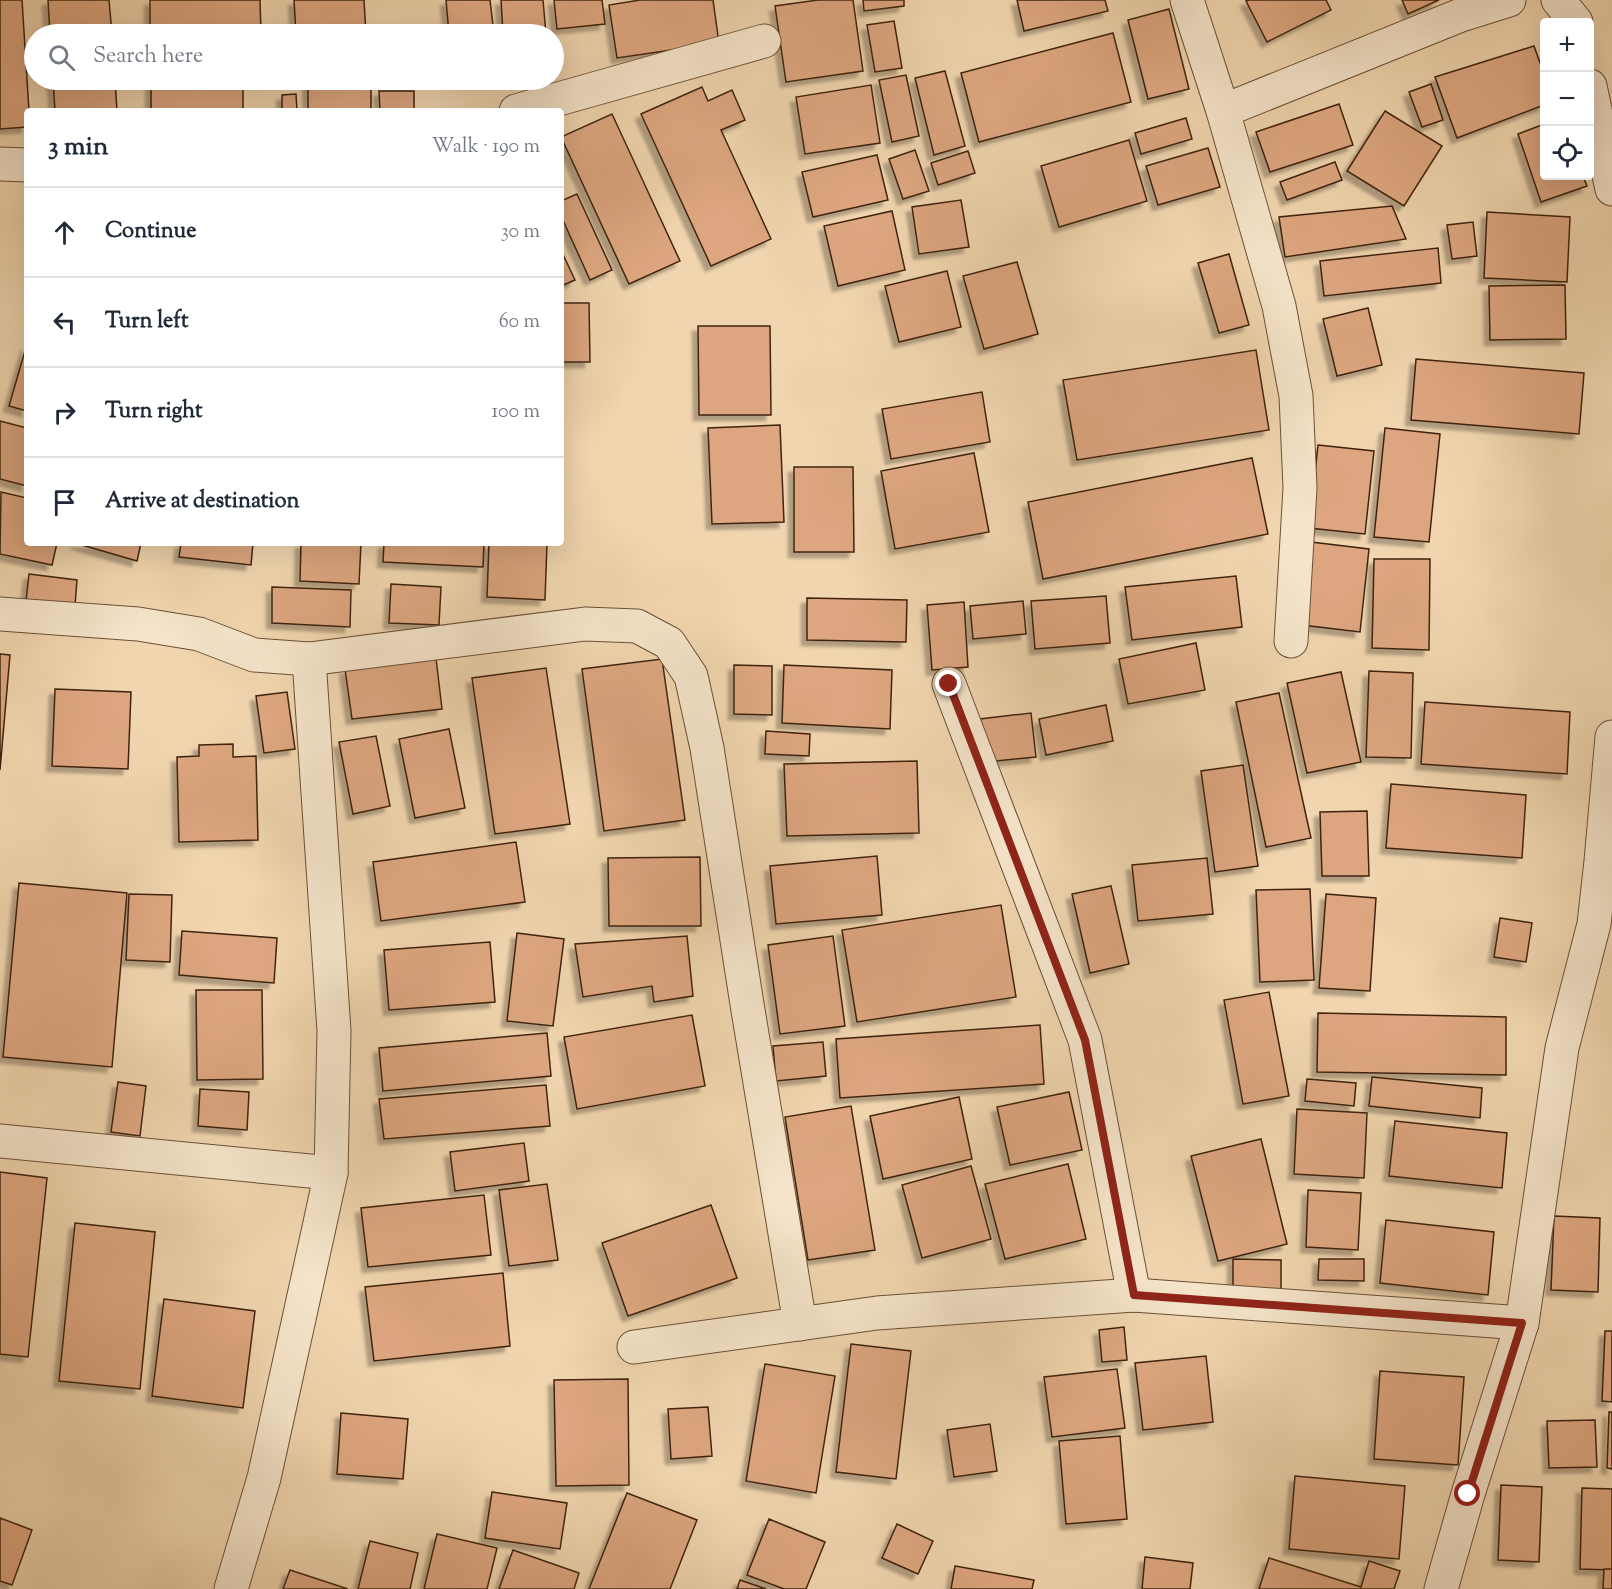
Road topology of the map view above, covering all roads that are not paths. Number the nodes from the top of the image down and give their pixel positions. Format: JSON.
{"nodes":[{"id":1,"x":1187,"y":0,"type":"edge"},
{"id":2,"x":1509,"y":0,"type":"edge"},
{"id":3,"x":1558,"y":0,"type":"edge"},
{"id":4,"x":1573,"y":18,"type":"edge"},
{"id":5,"x":764,"y":41,"type":"dead end"},
{"id":6,"x":1594,"y":105,"type":"edge"},
{"id":7,"x":527,"y":108,"type":"edge"},
{"id":8,"x":1223,"y":111,"type":"junction"},
{"id":9,"x":0,"y":164,"type":"edge"},
{"id":10,"x":24,"y":165,"type":"edge"},
{"id":11,"x":1612,"y":189,"type":"edge"},
{"id":12,"x":0,"y":614,"type":"edge"},
{"id":13,"x":1291,"y":641,"type":"dead end"},
{"id":14,"x":309,"y":659,"type":"junction"},
{"id":15,"x":949,"y":684,"type":"dead end"},
{"id":16,"x":1612,"y":737,"type":"edge"},
{"id":17,"x":0,"y":1141,"type":"edge"},
{"id":18,"x":331,"y":1173,"type":"junction"},
{"id":19,"x":1134,"y":1295,"type":"junction"},
{"id":20,"x":1522,"y":1323,"type":"junction"},
{"id":21,"x":800,"y":1324,"type":"junction"},
{"id":22,"x":634,"y":1347,"type":"dead end"},
{"id":23,"x":231,"y":1589,"type":"edge"},
{"id":24,"x":1441,"y":1589,"type":"edge"}],
"edges":[{"from":1,"to":8,"type":"street"},
{"from":2,"to":8,"type":"street"},
{"from":3,"to":4,"type":"street"},
{"from":5,"to":7,"type":"street"},
{"from":6,"to":11,"type":"street"},
{"from":8,"to":13,"type":"street"},
{"from":9,"to":10,"type":"street"},
{"from":12,"to":14,"type":"street"},
{"from":14,"to":18,"type":"street"},
{"from":14,"to":21,"type":"street"},
{"from":15,"to":19,"type":"street"},
{"from":16,"to":20,"type":"street"},
{"from":17,"to":18,"type":"street"},
{"from":18,"to":23,"type":"street"},
{"from":19,"to":20,"type":"street"},
{"from":19,"to":21,"type":"street"},
{"from":20,"to":24,"type":"street"},
{"from":21,"to":22,"type":"street"}]}
